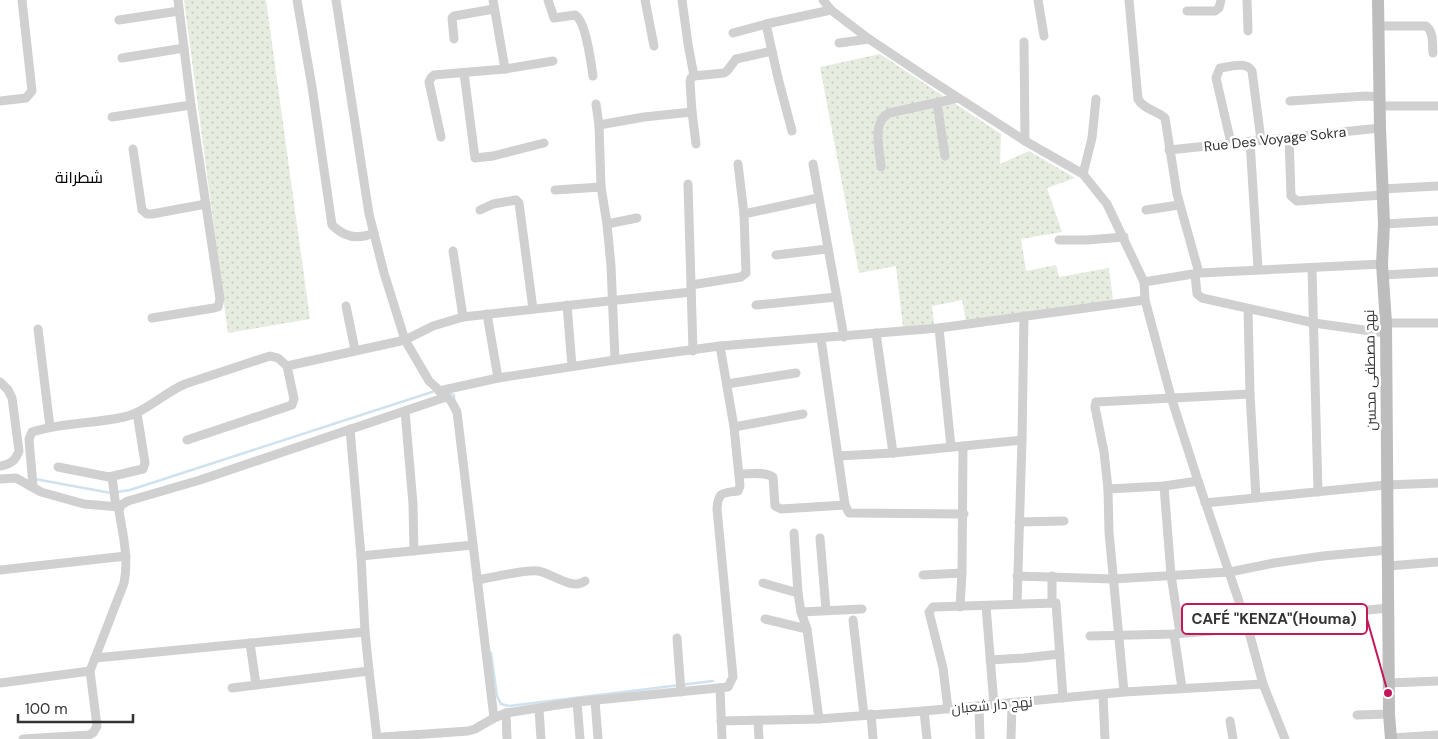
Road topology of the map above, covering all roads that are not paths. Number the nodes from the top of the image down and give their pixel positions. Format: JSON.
{"nodes":[{"id":1,"x":22,"y":0,"type":"edge"},
{"id":2,"x":178,"y":0,"type":"edge"},
{"id":3,"x":296,"y":0,"type":"edge"},
{"id":4,"x":336,"y":0,"type":"edge"},
{"id":5,"x":548,"y":0,"type":"edge"},
{"id":6,"x":645,"y":0,"type":"edge"},
{"id":7,"x":682,"y":0,"type":"edge"},
{"id":8,"x":822,"y":0,"type":"edge"},
{"id":9,"x":1038,"y":0,"type":"edge"},
{"id":10,"x":1129,"y":0,"type":"edge"},
{"id":11,"x":1221,"y":0,"type":"edge"},
{"id":12,"x":1247,"y":0,"type":"edge"},
{"id":13,"x":1378,"y":0,"type":"edge"},
{"id":14,"x":493,"y":5,"type":"edge"},
{"id":15,"x":831,"y":10,"type":"junction"},
{"id":16,"x":179,"y":11,"type":"junction"},
{"id":17,"x":1187,"y":11,"type":"dead end"},
{"id":18,"x":119,"y":20,"type":"dead end"},
{"id":19,"x":766,"y":24,"type":"junction"},
{"id":20,"x":1379,"y":26,"type":"junction"},
{"id":21,"x":1248,"y":31,"type":"dead end"},
{"id":22,"x":733,"y":33,"type":"dead end"},
{"id":23,"x":1044,"y":36,"type":"dead end"},
{"id":24,"x":454,"y":39,"type":"dead end"},
{"id":25,"x":870,"y":39,"type":"junction"},
{"id":26,"x":1024,"y":42,"type":"dead end"},
{"id":27,"x":839,"y":43,"type":"dead end"},
{"id":28,"x":654,"y":46,"type":"dead end"},
{"id":29,"x":184,"y":48,"type":"junction"},
{"id":30,"x":772,"y":51,"type":"junction"},
{"id":31,"x":1433,"y":53,"type":"dead end"},
{"id":32,"x":122,"y":58,"type":"dead end"},
{"id":33,"x":553,"y":61,"type":"dead end"},
{"id":34,"x":505,"y":69,"type":"junction"},
{"id":35,"x":464,"y":73,"type":"junction"},
{"id":36,"x":593,"y":76,"type":"dead end"},
{"id":37,"x":694,"y":76,"type":"junction"},
{"id":38,"x":958,"y":98,"type":"junction"},
{"id":39,"x":1096,"y":99,"type":"dead end"},
{"id":40,"x":0,"y":101,"type":"edge"},
{"id":41,"x":1290,"y":101,"type":"dead end"},
{"id":42,"x":1380,"y":102,"type":"junction"},
{"id":43,"x":937,"y":103,"type":"junction"},
{"id":44,"x":596,"y":104,"type":"dead end"},
{"id":45,"x":191,"y":105,"type":"junction"},
{"id":46,"x":1438,"y":106,"type":"edge"},
{"id":47,"x":692,"y":112,"type":"junction"},
{"id":48,"x":112,"y":117,"type":"dead end"},
{"id":49,"x":599,"y":125,"type":"junction"},
{"id":50,"x":1380,"y":128,"type":"junction"},
{"id":51,"x":792,"y":131,"type":"dead end"},
{"id":52,"x":441,"y":137,"type":"dead end"},
{"id":53,"x":1288,"y":137,"type":"junction"},
{"id":54,"x":1261,"y":140,"type":"junction"},
{"id":55,"x":1025,"y":141,"type":"junction"},
{"id":56,"x":1250,"y":141,"type":"junction"},
{"id":57,"x":544,"y":143,"type":"dead end"},
{"id":58,"x":696,"y":144,"type":"dead end"},
{"id":59,"x":1231,"y":144,"type":"junction"},
{"id":60,"x":133,"y":149,"type":"dead end"},
{"id":61,"x":1169,"y":150,"type":"junction"},
{"id":62,"x":945,"y":156,"type":"dead end"},
{"id":63,"x":738,"y":164,"type":"dead end"},
{"id":64,"x":813,"y":164,"type":"dead end"},
{"id":65,"x":881,"y":167,"type":"dead end"},
{"id":66,"x":1083,"y":174,"type":"junction"},
{"id":67,"x":688,"y":184,"type":"dead end"},
{"id":68,"x":1438,"y":186,"type":"edge"},
{"id":69,"x":601,"y":187,"type":"junction"},
{"id":70,"x":555,"y":190,"type":"dead end"},
{"id":71,"x":1383,"y":192,"type":"junction"},
{"id":72,"x":818,"y":198,"type":"junction"},
{"id":73,"x":206,"y":204,"type":"junction"},
{"id":74,"x":1179,"y":205,"type":"junction"},
{"id":75,"x":480,"y":210,"type":"dead end"},
{"id":76,"x":1146,"y":210,"type":"dead end"},
{"id":77,"x":744,"y":214,"type":"junction"},
{"id":78,"x":637,"y":218,"type":"dead end"},
{"id":79,"x":1438,"y":221,"type":"edge"},
{"id":80,"x":607,"y":224,"type":"junction"},
{"id":81,"x":1384,"y":224,"type":"junction"},
{"id":82,"x":374,"y":233,"type":"junction"},
{"id":83,"x":1124,"y":236,"type":"junction"},
{"id":84,"x":1059,"y":240,"type":"dead end"},
{"id":85,"x":828,"y":249,"type":"junction"},
{"id":86,"x":452,"y":251,"type":"dead end"},
{"id":87,"x":776,"y":254,"type":"dead end"},
{"id":88,"x":1258,"y":269,"type":"junction"},
{"id":89,"x":1312,"y":269,"type":"junction"},
{"id":90,"x":1383,"y":269,"type":"junction"},
{"id":91,"x":1438,"y":272,"type":"edge"},
{"id":92,"x":1197,"y":274,"type":"junction"},
{"id":93,"x":1144,"y":282,"type":"junction"},
{"id":94,"x":691,"y":288,"type":"junction"},
{"id":95,"x":837,"y":297,"type":"junction"},
{"id":96,"x":1145,"y":300,"type":"junction"},
{"id":97,"x":613,"y":301,"type":"junction"},
{"id":98,"x":567,"y":305,"type":"junction"},
{"id":99,"x":756,"y":305,"type":"dead end"},
{"id":100,"x":346,"y":306,"type":"dead end"},
{"id":101,"x":533,"y":309,"type":"junction"},
{"id":102,"x":1248,"y":310,"type":"junction"},
{"id":103,"x":487,"y":314,"type":"junction"},
{"id":104,"x":1024,"y":316,"type":"junction"},
{"id":105,"x":464,"y":317,"type":"junction"},
{"id":106,"x":152,"y":318,"type":"dead end"},
{"id":107,"x":1314,"y":323,"type":"junction"},
{"id":108,"x":1438,"y":323,"type":"edge"},
{"id":109,"x":939,"y":328,"type":"junction"},
{"id":110,"x":1386,"y":328,"type":"junction"},
{"id":111,"x":38,"y":329,"type":"dead end"},
{"id":112,"x":876,"y":333,"type":"junction"},
{"id":113,"x":844,"y":337,"type":"junction"},
{"id":114,"x":821,"y":338,"type":"junction"},
{"id":115,"x":405,"y":340,"type":"junction"},
{"id":116,"x":720,"y":346,"type":"junction"},
{"id":117,"x":355,"y":350,"type":"junction"},
{"id":118,"x":693,"y":350,"type":"junction"},
{"id":119,"x":615,"y":360,"type":"junction"},
{"id":120,"x":287,"y":366,"type":"junction"},
{"id":121,"x":572,"y":366,"type":"junction"},
{"id":122,"x":796,"y":373,"type":"dead end"},
{"id":123,"x":498,"y":378,"type":"junction"},
{"id":124,"x":0,"y":382,"type":"edge"},
{"id":125,"x":726,"y":384,"type":"junction"},
{"id":126,"x":4,"y":391,"type":"edge"},
{"id":127,"x":443,"y":394,"type":"junction"},
{"id":128,"x":1250,"y":394,"type":"junction"},
{"id":129,"x":1171,"y":397,"type":"junction"},
{"id":130,"x":405,"y":411,"type":"junction"},
{"id":131,"x":137,"y":412,"type":"junction"},
{"id":132,"x":803,"y":414,"type":"dead end"},
{"id":133,"x":50,"y":427,"type":"junction"},
{"id":134,"x":734,"y":427,"type":"junction"},
{"id":135,"x":350,"y":429,"type":"junction"},
{"id":136,"x":187,"y":440,"type":"dead end"},
{"id":137,"x":1022,"y":440,"type":"junction"},
{"id":138,"x":964,"y":446,"type":"junction"},
{"id":139,"x":951,"y":447,"type":"junction"},
{"id":140,"x":892,"y":453,"type":"junction"},
{"id":141,"x":838,"y":456,"type":"junction"},
{"id":142,"x":0,"y":466,"type":"edge"},
{"id":143,"x":58,"y":468,"type":"dead end"},
{"id":144,"x":739,"y":474,"type":"junction"},
{"id":145,"x":112,"y":477,"type":"junction"},
{"id":146,"x":0,"y":479,"type":"edge"},
{"id":147,"x":1198,"y":481,"type":"junction"},
{"id":148,"x":1438,"y":483,"type":"edge"},
{"id":149,"x":1386,"y":485,"type":"junction"},
{"id":150,"x":33,"y":486,"type":"junction"},
{"id":151,"x":1164,"y":486,"type":"junction"},
{"id":152,"x":1108,"y":489,"type":"junction"},
{"id":153,"x":1318,"y":492,"type":"junction"},
{"id":154,"x":1256,"y":498,"type":"junction"},
{"id":155,"x":1205,"y":503,"type":"junction"},
{"id":156,"x":845,"y":505,"type":"junction"},
{"id":157,"x":118,"y":507,"type":"junction"},
{"id":158,"x":964,"y":514,"type":"junction"},
{"id":159,"x":1064,"y":521,"type":"dead end"},
{"id":160,"x":1019,"y":522,"type":"junction"},
{"id":161,"x":794,"y":533,"type":"dead end"},
{"id":162,"x":820,"y":538,"type":"dead end"},
{"id":163,"x":473,"y":545,"type":"junction"},
{"id":164,"x":1388,"y":550,"type":"junction"},
{"id":165,"x":414,"y":552,"type":"junction"},
{"id":166,"x":126,"y":556,"type":"junction"},
{"id":167,"x":361,"y":556,"type":"junction"},
{"id":168,"x":1438,"y":562,"type":"edge"},
{"id":169,"x":1388,"y":566,"type":"junction"},
{"id":170,"x":0,"y":570,"type":"edge"},
{"id":171,"x":1230,"y":572,"type":"junction"},
{"id":172,"x":962,"y":573,"type":"junction"},
{"id":173,"x":923,"y":575,"type":"dead end"},
{"id":174,"x":1171,"y":575,"type":"junction"},
{"id":175,"x":1017,"y":576,"type":"junction"},
{"id":176,"x":1052,"y":576,"type":"junction"},
{"id":177,"x":1113,"y":579,"type":"junction"},
{"id":178,"x":477,"y":580,"type":"junction"},
{"id":179,"x":585,"y":581,"type":"dead end"},
{"id":180,"x":763,"y":583,"type":"dead end"},
{"id":181,"x":798,"y":593,"type":"junction"},
{"id":182,"x":1052,"y":602,"type":"junction"},
{"id":183,"x":1017,"y":604,"type":"junction"},
{"id":184,"x":986,"y":606,"type":"junction"},
{"id":185,"x":960,"y":607,"type":"junction"},
{"id":186,"x":862,"y":608,"type":"dead end"},
{"id":187,"x":1388,"y":608,"type":"junction"},
{"id":188,"x":826,"y":610,"type":"junction"},
{"id":189,"x":801,"y":612,"type":"junction"},
{"id":190,"x":1289,"y":618,"type":"dead end"},
{"id":191,"x":765,"y":619,"type":"dead end"},
{"id":192,"x":853,"y":620,"type":"dead end"},
{"id":193,"x":1248,"y":628,"type":"junction"},
{"id":194,"x":807,"y":630,"type":"junction"},
{"id":195,"x":365,"y":632,"type":"junction"},
{"id":196,"x":1177,"y":633,"type":"junction"},
{"id":197,"x":1118,"y":634,"type":"junction"},
{"id":198,"x":1090,"y":636,"type":"dead end"},
{"id":199,"x":677,"y":638,"type":"dead end"},
{"id":200,"x":250,"y":643,"type":"junction"},
{"id":201,"x":1060,"y":654,"type":"junction"},
{"id":202,"x":96,"y":658,"type":"junction"},
{"id":203,"x":990,"y":660,"type":"junction"},
{"id":204,"x":90,"y":671,"type":"junction"},
{"id":205,"x":370,"y":671,"type":"junction"},
{"id":206,"x":1438,"y":681,"type":"edge"},
{"id":207,"x":0,"y":683,"type":"edge"},
{"id":208,"x":1389,"y":683,"type":"junction"},
{"id":209,"x":1264,"y":684,"type":"junction"},
{"id":210,"x":256,"y":685,"type":"junction"},
{"id":211,"x":232,"y":688,"type":"dead end"},
{"id":212,"x":720,"y":688,"type":"junction"},
{"id":213,"x":1182,"y":688,"type":"junction"},
{"id":214,"x":681,"y":692,"type":"junction"},
{"id":215,"x":1124,"y":692,"type":"junction"},
{"id":216,"x":1103,"y":695,"type":"junction"},
{"id":217,"x":1063,"y":698,"type":"junction"},
{"id":218,"x":595,"y":700,"type":"junction"},
{"id":219,"x":578,"y":702,"type":"junction"},
{"id":220,"x":1012,"y":704,"type":"junction"},
{"id":221,"x":994,"y":705,"type":"junction"},
{"id":222,"x":979,"y":706,"type":"junction"},
{"id":223,"x":539,"y":709,"type":"junction"},
{"id":224,"x":948,"y":709,"type":"junction"},
{"id":225,"x":924,"y":712,"type":"junction"},
{"id":226,"x":506,"y":713,"type":"junction"},
{"id":227,"x":1389,"y":714,"type":"junction"},
{"id":228,"x":867,"y":715,"type":"junction"},
{"id":229,"x":1357,"y":715,"type":"dead end"},
{"id":230,"x":494,"y":718,"type":"junction"},
{"id":231,"x":819,"y":718,"type":"junction"},
{"id":232,"x":721,"y":721,"type":"junction"},
{"id":233,"x":758,"y":721,"type":"junction"},
{"id":234,"x":1230,"y":721,"type":"dead end"},
{"id":235,"x":1438,"y":735,"type":"edge"},
{"id":236,"x":377,"y":738,"type":"edge"},
{"id":237,"x":1391,"y":738,"type":"edge"},
{"id":238,"x":23,"y":739,"type":"edge"},
{"id":239,"x":507,"y":739,"type":"edge"},
{"id":240,"x":541,"y":739,"type":"edge"},
{"id":241,"x":580,"y":739,"type":"edge"},
{"id":242,"x":598,"y":739,"type":"edge"},
{"id":243,"x":722,"y":739,"type":"edge"},
{"id":244,"x":759,"y":739,"type":"edge"},
{"id":245,"x":873,"y":739,"type":"edge"},
{"id":246,"x":927,"y":739,"type":"edge"},
{"id":247,"x":980,"y":739,"type":"edge"},
{"id":248,"x":1011,"y":739,"type":"edge"},
{"id":249,"x":1104,"y":739,"type":"edge"},
{"id":250,"x":1233,"y":739,"type":"edge"},
{"id":251,"x":1285,"y":739,"type":"edge"}],
"edges":[{"from":1,"to":40,"type":"street"},
{"from":2,"to":16,"type":"street"},
{"from":3,"to":82,"type":"street"},
{"from":4,"to":82,"type":"street"},
{"from":5,"to":36,"type":"street"},
{"from":6,"to":28,"type":"street"},
{"from":7,"to":37,"type":"street"},
{"from":8,"to":15,"type":"street"},
{"from":9,"to":23,"type":"street"},
{"from":10,"to":61,"type":"street"},
{"from":11,"to":17,"type":"street"},
{"from":12,"to":21,"type":"street"},
{"from":13,"to":20,"type":"main road","name":"نهج مصطفى محسن"},
{"from":14,"to":24,"type":"street"},
{"from":14,"to":34,"type":"street"},
{"from":15,"to":19,"type":"street"},
{"from":15,"to":25,"type":"street"},
{"from":16,"to":18,"type":"street"},
{"from":16,"to":29,"type":"street"},
{"from":19,"to":22,"type":"street"},
{"from":19,"to":30,"type":"street"},
{"from":20,"to":31,"type":"street"},
{"from":20,"to":42,"type":"main road","name":"نهج مصطفى محسن"},
{"from":25,"to":27,"type":"street"},
{"from":25,"to":38,"type":"street"},
{"from":26,"to":55,"type":"street"},
{"from":29,"to":32,"type":"street"},
{"from":29,"to":45,"type":"street"},
{"from":30,"to":37,"type":"street"},
{"from":30,"to":51,"type":"street"},
{"from":33,"to":34,"type":"street"},
{"from":34,"to":35,"type":"street"},
{"from":35,"to":52,"type":"street"},
{"from":35,"to":57,"type":"street"},
{"from":37,"to":47,"type":"street"},
{"from":38,"to":43,"type":"street"},
{"from":38,"to":55,"type":"street"},
{"from":39,"to":66,"type":"street"},
{"from":41,"to":42,"type":"street"},
{"from":42,"to":46,"type":"street"},
{"from":42,"to":50,"type":"main road","name":"نهج مصطفى محسن"},
{"from":43,"to":62,"type":"street"},
{"from":43,"to":65,"type":"street"},
{"from":44,"to":49,"type":"street"},
{"from":45,"to":48,"type":"street"},
{"from":45,"to":73,"type":"street"},
{"from":47,"to":49,"type":"street"},
{"from":47,"to":58,"type":"street"},
{"from":49,"to":69,"type":"street"},
{"from":50,"to":53,"type":"street","name":"Rue Des Voyage Sokra"},
{"from":50,"to":71,"type":"main road","name":"نهج مصطفى محسن"},
{"from":53,"to":54,"type":"street","name":"Rue Des Voyage Sokra"},
{"from":53,"to":71,"type":"street"},
{"from":54,"to":56,"type":"street","name":"Rue Des Voyage Sokra"},
{"from":54,"to":59,"type":"street"},
{"from":55,"to":66,"type":"street"},
{"from":56,"to":59,"type":"street","name":"Rue Des Voyage Sokra"},
{"from":56,"to":88,"type":"street"},
{"from":59,"to":61,"type":"street","name":"Rue Des Voyage Sokra"},
{"from":60,"to":73,"type":"street"},
{"from":61,"to":74,"type":"street"},
{"from":63,"to":77,"type":"street"},
{"from":64,"to":72,"type":"street"},
{"from":66,"to":83,"type":"street"},
{"from":67,"to":94,"type":"street"},
{"from":68,"to":71,"type":"street"},
{"from":69,"to":70,"type":"street"},
{"from":69,"to":80,"type":"street"},
{"from":71,"to":81,"type":"main road","name":"نهج مصطفى محسن"},
{"from":72,"to":77,"type":"street"},
{"from":72,"to":85,"type":"street"},
{"from":73,"to":106,"type":"street"},
{"from":74,"to":76,"type":"street"},
{"from":74,"to":92,"type":"street"},
{"from":75,"to":101,"type":"street"},
{"from":77,"to":94,"type":"street"},
{"from":78,"to":80,"type":"street"},
{"from":79,"to":81,"type":"street"},
{"from":80,"to":97,"type":"street"},
{"from":81,"to":90,"type":"main road","name":"نهج مصطفى محسن"},
{"from":82,"to":115,"type":"street"},
{"from":83,"to":84,"type":"street"},
{"from":83,"to":93,"type":"street"},
{"from":85,"to":87,"type":"street"},
{"from":85,"to":95,"type":"street"},
{"from":86,"to":105,"type":"street"},
{"from":88,"to":89,"type":"street"},
{"from":88,"to":92,"type":"street"},
{"from":89,"to":90,"type":"street"},
{"from":89,"to":107,"type":"street"},
{"from":90,"to":91,"type":"street"},
{"from":90,"to":110,"type":"main road","name":"نهج مصطفى محسن"},
{"from":92,"to":93,"type":"street"},
{"from":92,"to":102,"type":"street"},
{"from":93,"to":96,"type":"street"},
{"from":94,"to":97,"type":"street"},
{"from":94,"to":118,"type":"street"},
{"from":95,"to":99,"type":"street"},
{"from":95,"to":113,"type":"street"},
{"from":96,"to":104,"type":"street"},
{"from":96,"to":129,"type":"street"},
{"from":97,"to":98,"type":"street"},
{"from":97,"to":119,"type":"street"},
{"from":98,"to":101,"type":"street"},
{"from":98,"to":121,"type":"street"},
{"from":100,"to":117,"type":"street"},
{"from":101,"to":103,"type":"street"},
{"from":102,"to":107,"type":"street"},
{"from":102,"to":128,"type":"street"},
{"from":103,"to":105,"type":"street"},
{"from":103,"to":123,"type":"street"},
{"from":104,"to":109,"type":"street"},
{"from":104,"to":137,"type":"street"},
{"from":105,"to":115,"type":"street"},
{"from":107,"to":110,"type":"street"},
{"from":107,"to":153,"type":"street"},
{"from":108,"to":110,"type":"street"},
{"from":109,"to":112,"type":"street"},
{"from":109,"to":139,"type":"street"},
{"from":110,"to":149,"type":"main road","name":"نهج مصطفى محسن"},
{"from":111,"to":133,"type":"street"},
{"from":112,"to":113,"type":"street"},
{"from":112,"to":140,"type":"street"},
{"from":113,"to":114,"type":"street"},
{"from":114,"to":116,"type":"street"},
{"from":114,"to":141,"type":"street"},
{"from":115,"to":117,"type":"street"},
{"from":115,"to":127,"type":"street"},
{"from":116,"to":118,"type":"street"},
{"from":116,"to":125,"type":"street"},
{"from":117,"to":120,"type":"street"},
{"from":118,"to":119,"type":"street"},
{"from":119,"to":121,"type":"street"},
{"from":120,"to":131,"type":"street"},
{"from":120,"to":136,"type":"street"},
{"from":121,"to":123,"type":"street"},
{"from":122,"to":125,"type":"street"},
{"from":123,"to":127,"type":"street"},
{"from":124,"to":126,"type":"street"},
{"from":125,"to":134,"type":"street"},
{"from":126,"to":142,"type":"street"},
{"from":127,"to":130,"type":"street"},
{"from":127,"to":163,"type":"street"},
{"from":128,"to":129,"type":"street"},
{"from":128,"to":154,"type":"street"},
{"from":129,"to":147,"type":"street"},
{"from":129,"to":152,"type":"street"},
{"from":130,"to":135,"type":"street"},
{"from":130,"to":165,"type":"street"},
{"from":131,"to":133,"type":"street"},
{"from":131,"to":145,"type":"street"},
{"from":132,"to":134,"type":"street"},
{"from":133,"to":150,"type":"street"},
{"from":134,"to":144,"type":"street"},
{"from":135,"to":157,"type":"street"},
{"from":135,"to":167,"type":"street"},
{"from":137,"to":138,"type":"street"},
{"from":137,"to":160,"type":"street"},
{"from":138,"to":139,"type":"street"},
{"from":138,"to":158,"type":"street"},
{"from":139,"to":140,"type":"street"},
{"from":140,"to":141,"type":"street"},
{"from":141,"to":156,"type":"street"},
{"from":143,"to":145,"type":"street"},
{"from":144,"to":156,"type":"street"},
{"from":144,"to":212,"type":"street"},
{"from":145,"to":157,"type":"street"},
{"from":146,"to":150,"type":"street"},
{"from":147,"to":151,"type":"street"},
{"from":147,"to":155,"type":"street"},
{"from":148,"to":149,"type":"street"},
{"from":149,"to":153,"type":"street"},
{"from":149,"to":164,"type":"main road","name":"نهج مصطفى محسن"},
{"from":150,"to":157,"type":"street"},
{"from":151,"to":152,"type":"street"},
{"from":151,"to":174,"type":"street"},
{"from":152,"to":177,"type":"street"},
{"from":153,"to":154,"type":"street"},
{"from":154,"to":155,"type":"street"},
{"from":155,"to":171,"type":"street"},
{"from":156,"to":158,"type":"street"},
{"from":157,"to":166,"type":"street"},
{"from":158,"to":172,"type":"street"},
{"from":159,"to":160,"type":"street"},
{"from":160,"to":175,"type":"street"},
{"from":161,"to":181,"type":"street"},
{"from":162,"to":188,"type":"street"},
{"from":163,"to":165,"type":"street"},
{"from":163,"to":178,"type":"street"},
{"from":164,"to":169,"type":"main road","name":"نهج مصطفى محسن"},
{"from":164,"to":171,"type":"street"},
{"from":165,"to":167,"type":"street"},
{"from":166,"to":170,"type":"street"},
{"from":166,"to":202,"type":"street"},
{"from":167,"to":195,"type":"street"},
{"from":168,"to":169,"type":"street"},
{"from":169,"to":187,"type":"main road","name":"نهج مصطفى محسن"},
{"from":171,"to":174,"type":"street"},
{"from":171,"to":193,"type":"street"},
{"from":172,"to":173,"type":"street"},
{"from":172,"to":185,"type":"street"},
{"from":174,"to":177,"type":"street"},
{"from":174,"to":196,"type":"street"},
{"from":175,"to":176,"type":"street"},
{"from":175,"to":183,"type":"street"},
{"from":176,"to":177,"type":"street"},
{"from":176,"to":182,"type":"street"},
{"from":177,"to":197,"type":"street"},
{"from":178,"to":179,"type":"street"},
{"from":178,"to":230,"type":"street"},
{"from":180,"to":181,"type":"street"},
{"from":181,"to":189,"type":"street"},
{"from":182,"to":183,"type":"street"},
{"from":182,"to":201,"type":"street"},
{"from":183,"to":184,"type":"street"},
{"from":184,"to":185,"type":"street"},
{"from":184,"to":203,"type":"street"},
{"from":185,"to":224,"type":"street"},
{"from":186,"to":188,"type":"street"},
{"from":187,"to":190,"type":"street"},
{"from":187,"to":208,"type":"main road","name":"نهج مصطفى محسن"},
{"from":188,"to":189,"type":"street"},
{"from":189,"to":194,"type":"street"},
{"from":191,"to":194,"type":"street"},
{"from":192,"to":228,"type":"street"},
{"from":193,"to":196,"type":"street"},
{"from":193,"to":209,"type":"street"},
{"from":194,"to":231,"type":"street"},
{"from":195,"to":200,"type":"street"},
{"from":195,"to":205,"type":"street"},
{"from":196,"to":197,"type":"street"},
{"from":196,"to":213,"type":"street"},
{"from":197,"to":198,"type":"street"},
{"from":197,"to":215,"type":"street"},
{"from":199,"to":214,"type":"street"},
{"from":200,"to":202,"type":"street"},
{"from":200,"to":210,"type":"street"},
{"from":201,"to":203,"type":"street"},
{"from":201,"to":217,"type":"street"},
{"from":202,"to":204,"type":"street"},
{"from":203,"to":221,"type":"street"},
{"from":204,"to":207,"type":"street"},
{"from":204,"to":238,"type":"street"},
{"from":205,"to":210,"type":"street"},
{"from":205,"to":236,"type":"street"},
{"from":206,"to":208,"type":"street"},
{"from":208,"to":227,"type":"main road","name":"نهج مصطفى محسن"},
{"from":209,"to":213,"type":"street","name":"نهج دار شعبان"},
{"from":209,"to":251,"type":"street"},
{"from":210,"to":211,"type":"street"},
{"from":212,"to":214,"type":"street"},
{"from":212,"to":232,"type":"street"},
{"from":213,"to":215,"type":"street","name":"نهج دار شعبان"},
{"from":214,"to":218,"type":"street"},
{"from":215,"to":216,"type":"street","name":"نهج دار شعبان"},
{"from":216,"to":217,"type":"street","name":"نهج دار شعبان"},
{"from":216,"to":249,"type":"street"},
{"from":217,"to":220,"type":"street","name":"نهج دار شعبان"},
{"from":218,"to":219,"type":"street"},
{"from":218,"to":242,"type":"street"},
{"from":219,"to":223,"type":"street"},
{"from":219,"to":241,"type":"street"},
{"from":220,"to":221,"type":"street","name":"نهج دار شعبان"},
{"from":220,"to":248,"type":"street"},
{"from":221,"to":222,"type":"street","name":"نهج دار شعبان"},
{"from":222,"to":224,"type":"street","name":"نهج دار شعبان"},
{"from":222,"to":247,"type":"street"},
{"from":223,"to":226,"type":"street"},
{"from":223,"to":240,"type":"street"},
{"from":224,"to":225,"type":"street","name":"نهج دار شعبان"},
{"from":225,"to":228,"type":"street","name":"نهج دار شعبان"},
{"from":225,"to":246,"type":"street"},
{"from":226,"to":230,"type":"street"},
{"from":226,"to":239,"type":"street"},
{"from":227,"to":229,"type":"street"},
{"from":227,"to":237,"type":"main road","name":"نهج مصطفى محسن"},
{"from":228,"to":231,"type":"street","name":"نهج دار شعبان"},
{"from":228,"to":245,"type":"street"},
{"from":230,"to":236,"type":"street"},
{"from":231,"to":233,"type":"street","name":"نهج دار شعبان"},
{"from":232,"to":233,"type":"street","name":"نهج دار شعبان"},
{"from":232,"to":243,"type":"street"},
{"from":233,"to":244,"type":"street"},
{"from":234,"to":250,"type":"street"},
{"from":235,"to":237,"type":"street"}]}
